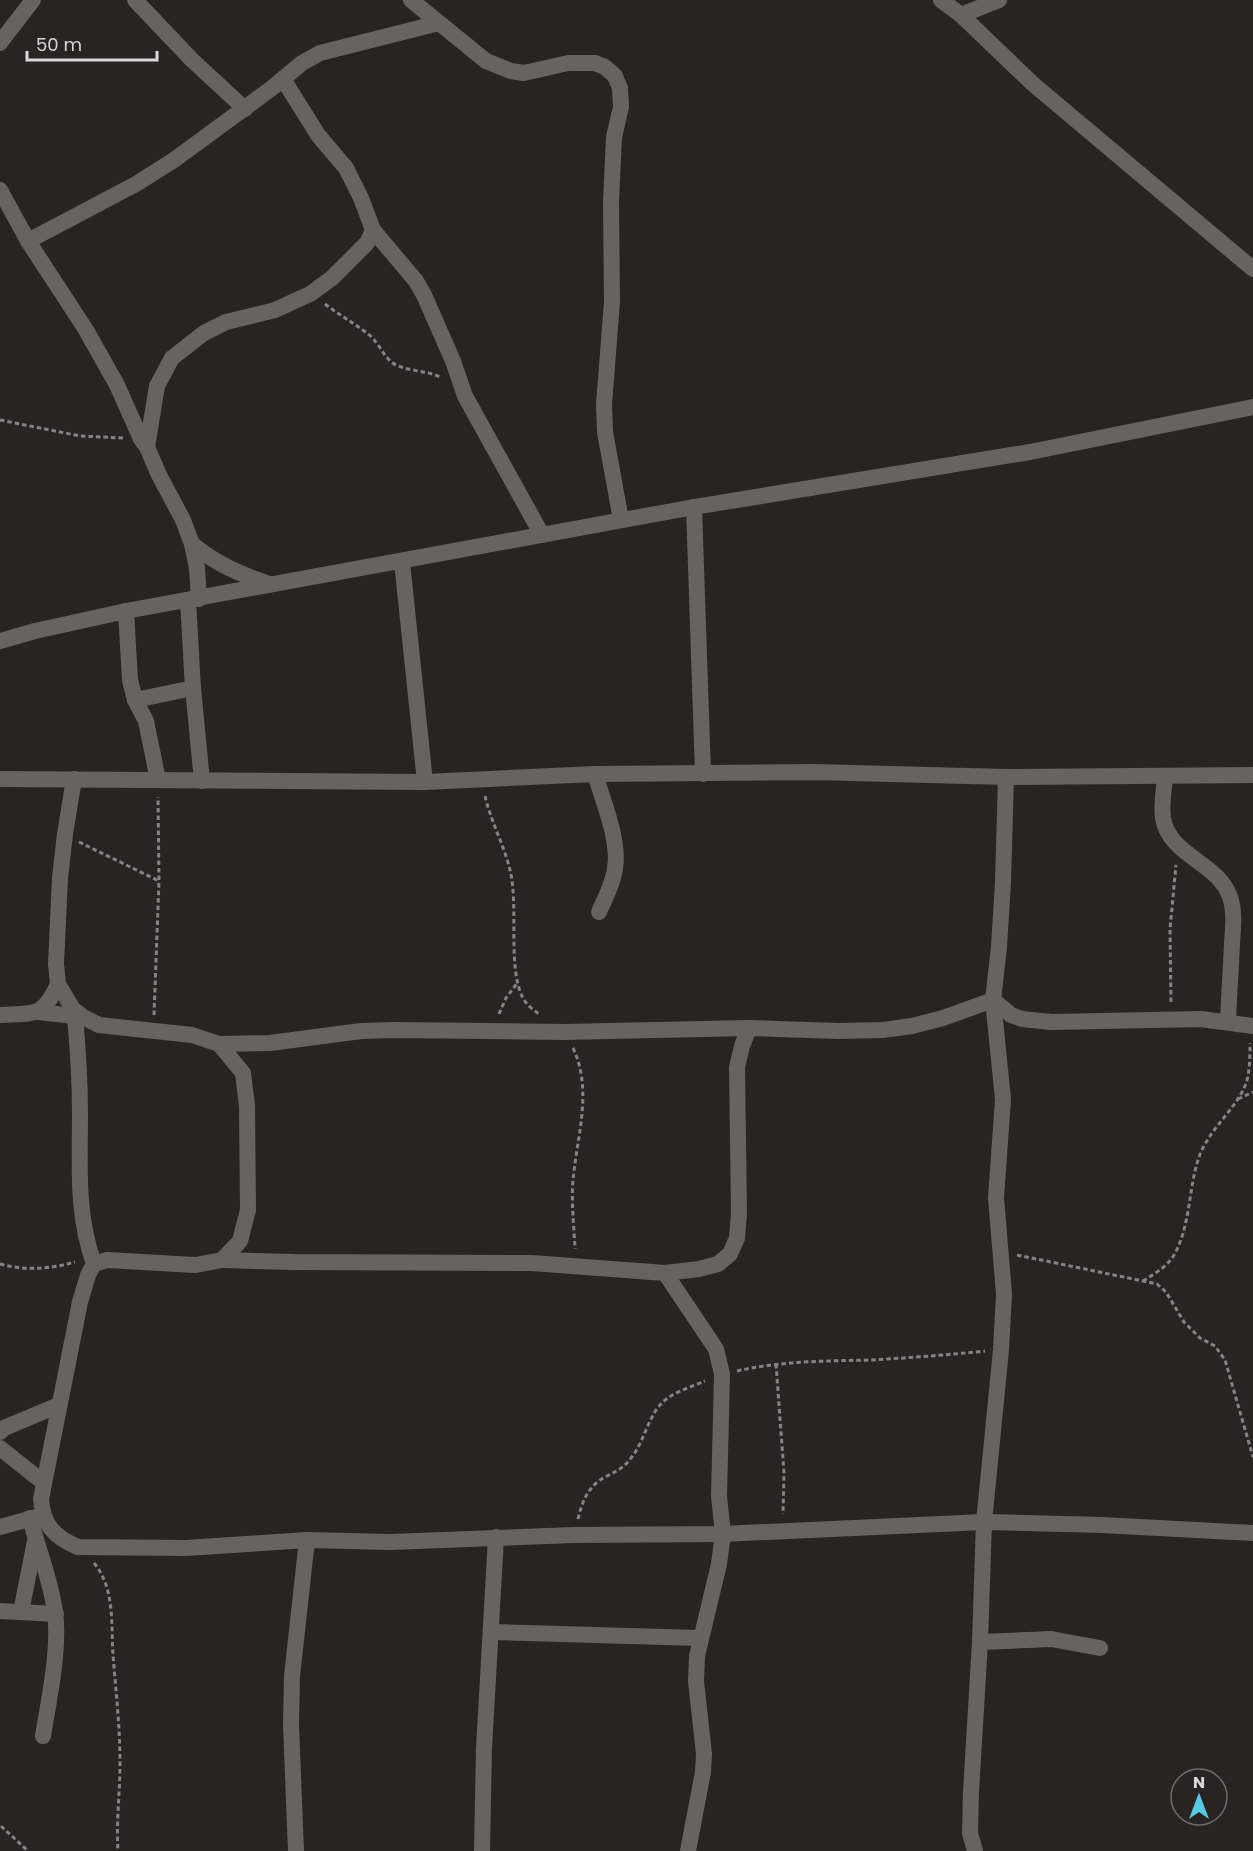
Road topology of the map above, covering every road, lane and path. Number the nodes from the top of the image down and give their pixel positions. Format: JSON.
{"nodes":[{"id":1,"x":33,"y":0,"type":"edge"},
{"id":2,"x":135,"y":0,"type":"edge"},
{"id":3,"x":411,"y":0,"type":"edge"},
{"id":4,"x":941,"y":0,"type":"edge"},
{"id":5,"x":999,"y":0,"type":"edge"},
{"id":6,"x":961,"y":15,"type":"junction"},
{"id":7,"x":439,"y":23,"type":"junction"},
{"id":8,"x":0,"y":43,"type":"edge"},
{"id":9,"x":283,"y":79,"type":"junction"},
{"id":10,"x":245,"y":109,"type":"junction"},
{"id":11,"x":0,"y":190,"type":"edge"},
{"id":12,"x":373,"y":230,"type":"junction"},
{"id":13,"x":28,"y":241,"type":"junction"},
{"id":14,"x":1253,"y":269,"type":"edge"},
{"id":15,"x":310,"y":294,"type":"junction"},
{"id":16,"x":465,"y":396,"type":"junction"},
{"id":17,"x":1253,"y":407,"type":"edge"},
{"id":18,"x":0,"y":420,"type":"edge"},
{"id":19,"x":144,"y":443,"type":"junction"},
{"id":20,"x":694,"y":507,"type":"junction"},
{"id":21,"x":621,"y":520,"type":"junction"},
{"id":22,"x":542,"y":535,"type":"junction"},
{"id":23,"x":192,"y":544,"type":"junction"},
{"id":24,"x":402,"y":562,"type":"junction"},
{"id":25,"x":273,"y":585,"type":"junction"},
{"id":26,"x":193,"y":600,"type":"junction"},
{"id":27,"x":126,"y":611,"type":"junction"},
{"id":28,"x":0,"y":641,"type":"edge"},
{"id":29,"x":193,"y":688,"type":"junction"},
{"id":30,"x":135,"y":700,"type":"junction"},
{"id":31,"x":595,"y":774,"type":"junction"},
{"id":32,"x":703,"y":774,"type":"junction"},
{"id":33,"x":1253,"y":775,"type":"edge"},
{"id":34,"x":1006,"y":777,"type":"junction"},
{"id":35,"x":1165,"y":777,"type":"junction"},
{"id":36,"x":0,"y":779,"type":"edge"},
{"id":37,"x":74,"y":779,"type":"junction"},
{"id":38,"x":480,"y":779,"type":"junction"},
{"id":39,"x":158,"y":780,"type":"junction"},
{"id":40,"x":201,"y":781,"type":"junction"},
{"id":41,"x":425,"y":782,"type":"junction"},
{"id":42,"x":65,"y":834,"type":"junction"},
{"id":43,"x":1177,"y":845,"type":"junction"},
{"id":44,"x":159,"y":881,"type":"junction"},
{"id":45,"x":598,"y":912,"type":"dead end"},
{"id":46,"x":518,"y":982,"type":"junction"},
{"id":47,"x":58,"y":984,"type":"junction"},
{"id":48,"x":993,"y":1000,"type":"junction"},
{"id":49,"x":38,"y":1012,"type":"junction"},
{"id":50,"x":0,"y":1015,"type":"edge"},
{"id":51,"x":79,"y":1017,"type":"junction"},
{"id":52,"x":1171,"y":1019,"type":"junction"},
{"id":53,"x":1228,"y":1021,"type":"junction"},
{"id":54,"x":1251,"y":1026,"type":"edge"},
{"id":55,"x":749,"y":1028,"type":"junction"},
{"id":56,"x":493,"y":1030,"type":"junction"},
{"id":57,"x":155,"y":1031,"type":"junction"},
{"id":58,"x":563,"y":1032,"type":"junction"},
{"id":59,"x":270,"y":1043,"type":"junction"},
{"id":60,"x":219,"y":1044,"type":"junction"},
{"id":61,"x":243,"y":1073,"type":"junction"},
{"id":62,"x":1253,"y":1092,"type":"edge"},
{"id":63,"x":1236,"y":1100,"type":"junction"},
{"id":64,"x":1000,"y":1252,"type":"junction"},
{"id":65,"x":222,"y":1260,"type":"junction"},
{"id":66,"x":93,"y":1261,"type":"junction"},
{"id":67,"x":0,"y":1264,"type":"edge"},
{"id":68,"x":575,"y":1266,"type":"junction"},
{"id":69,"x":665,"y":1273,"type":"junction"},
{"id":70,"x":1143,"y":1281,"type":"junction"},
{"id":71,"x":1001,"y":1350,"type":"junction"},
{"id":72,"x":776,"y":1364,"type":"junction"},
{"id":73,"x":722,"y":1374,"type":"junction"},
{"id":74,"x":59,"y":1405,"type":"junction"},
{"id":75,"x":0,"y":1432,"type":"edge"},
{"id":76,"x":0,"y":1448,"type":"edge"},
{"id":77,"x":1253,"y":1457,"type":"edge"},
{"id":78,"x":44,"y":1483,"type":"junction"},
{"id":79,"x":36,"y":1517,"type":"junction"},
{"id":80,"x":984,"y":1522,"type":"junction"},
{"id":81,"x":0,"y":1527,"type":"edge"},
{"id":82,"x":780,"y":1531,"type":"junction"},
{"id":83,"x":1253,"y":1533,"type":"edge"},
{"id":84,"x":723,"y":1534,"type":"junction"},
{"id":85,"x":573,"y":1535,"type":"junction"},
{"id":86,"x":496,"y":1538,"type":"junction"},
{"id":87,"x":36,"y":1540,"type":"junction"},
{"id":88,"x":307,"y":1540,"type":"junction"},
{"id":89,"x":78,"y":1547,"type":"junction"},
{"id":90,"x":0,"y":1611,"type":"edge"},
{"id":91,"x":21,"y":1612,"type":"junction"},
{"id":92,"x":56,"y":1614,"type":"junction"},
{"id":93,"x":491,"y":1632,"type":"junction"},
{"id":94,"x":700,"y":1638,"type":"junction"},
{"id":95,"x":980,"y":1642,"type":"junction"},
{"id":96,"x":1100,"y":1648,"type":"dead end"},
{"id":97,"x":43,"y":1736,"type":"dead end"},
{"id":98,"x":1,"y":1826,"type":"edge"},
{"id":99,"x":28,"y":1851,"type":"edge"},
{"id":100,"x":118,"y":1851,"type":"edge"},
{"id":101,"x":296,"y":1851,"type":"edge"},
{"id":102,"x":482,"y":1851,"type":"edge"},
{"id":103,"x":688,"y":1851,"type":"edge"},
{"id":104,"x":975,"y":1851,"type":"edge"}],
"edges":[{"from":1,"to":8,"type":"street"},
{"from":2,"to":10,"type":"street"},
{"from":3,"to":7,"type":"street"},
{"from":4,"to":6,"type":"street"},
{"from":5,"to":6,"type":"street"},
{"from":6,"to":14,"type":"street"},
{"from":7,"to":9,"type":"street"},
{"from":7,"to":21,"type":"street"},
{"from":9,"to":10,"type":"street"},
{"from":9,"to":12,"type":"street"},
{"from":10,"to":13,"type":"street"},
{"from":11,"to":13,"type":"street"},
{"from":12,"to":15,"type":"street"},
{"from":12,"to":16,"type":"street"},
{"from":13,"to":19,"type":"street"},
{"from":15,"to":16,"type":"path"},
{"from":15,"to":19,"type":"street"},
{"from":16,"to":22,"type":"street"},
{"from":17,"to":20,"type":"street"},
{"from":18,"to":19,"type":"path"},
{"from":19,"to":23,"type":"street"},
{"from":20,"to":21,"type":"street"},
{"from":20,"to":32,"type":"street"},
{"from":21,"to":22,"type":"street"},
{"from":22,"to":24,"type":"street"},
{"from":23,"to":25,"type":"street"},
{"from":23,"to":26,"type":"street"},
{"from":24,"to":25,"type":"street"},
{"from":24,"to":41,"type":"street"},
{"from":25,"to":26,"type":"street"},
{"from":26,"to":27,"type":"street"},
{"from":26,"to":29,"type":"street"},
{"from":27,"to":28,"type":"street"},
{"from":27,"to":30,"type":"street"},
{"from":29,"to":30,"type":"street"},
{"from":29,"to":40,"type":"street"},
{"from":30,"to":39,"type":"street"},
{"from":31,"to":32,"type":"street"},
{"from":31,"to":38,"type":"street"},
{"from":31,"to":45,"type":"street"},
{"from":32,"to":34,"type":"street"},
{"from":33,"to":35,"type":"street"},
{"from":34,"to":35,"type":"street"},
{"from":34,"to":48,"type":"street"},
{"from":35,"to":43,"type":"street"},
{"from":36,"to":37,"type":"street"},
{"from":37,"to":39,"type":"street"},
{"from":37,"to":42,"type":"street"},
{"from":38,"to":41,"type":"street"},
{"from":38,"to":46,"type":"path"},
{"from":39,"to":40,"type":"street"},
{"from":39,"to":44,"type":"path"},
{"from":40,"to":41,"type":"street"},
{"from":42,"to":44,"type":"path"},
{"from":42,"to":47,"type":"street"},
{"from":43,"to":52,"type":"path"},
{"from":43,"to":53,"type":"street"},
{"from":44,"to":57,"type":"path"},
{"from":46,"to":56,"type":"path"},
{"from":46,"to":58,"type":"path"},
{"from":47,"to":49,"type":"street"},
{"from":47,"to":51,"type":"street"},
{"from":48,"to":52,"type":"street"},
{"from":48,"to":55,"type":"street"},
{"from":48,"to":64,"type":"street"},
{"from":49,"to":50,"type":"street"},
{"from":49,"to":51,"type":"street"},
{"from":51,"to":57,"type":"street"},
{"from":51,"to":66,"type":"street"},
{"from":52,"to":53,"type":"street"},
{"from":53,"to":54,"type":"street"},
{"from":54,"to":63,"type":"path"},
{"from":55,"to":58,"type":"street"},
{"from":55,"to":69,"type":"street"},
{"from":56,"to":58,"type":"street"},
{"from":56,"to":59,"type":"street"},
{"from":57,"to":60,"type":"street"},
{"from":58,"to":68,"type":"path"},
{"from":59,"to":60,"type":"street"},
{"from":59,"to":61,"type":"street"},
{"from":60,"to":61,"type":"street"},
{"from":61,"to":65,"type":"street"},
{"from":62,"to":63,"type":"path"},
{"from":63,"to":70,"type":"path"},
{"from":64,"to":70,"type":"path"},
{"from":64,"to":71,"type":"street"},
{"from":65,"to":66,"type":"street"},
{"from":65,"to":68,"type":"street"},
{"from":66,"to":67,"type":"path"},
{"from":66,"to":74,"type":"street"},
{"from":68,"to":69,"type":"street"},
{"from":69,"to":73,"type":"street"},
{"from":70,"to":77,"type":"path"},
{"from":71,"to":72,"type":"path"},
{"from":71,"to":80,"type":"street"},
{"from":72,"to":73,"type":"path"},
{"from":72,"to":82,"type":"path"},
{"from":73,"to":84,"type":"street"},
{"from":73,"to":85,"type":"path"},
{"from":74,"to":75,"type":"street"},
{"from":74,"to":78,"type":"street"},
{"from":76,"to":78,"type":"street"},
{"from":78,"to":79,"type":"street"},
{"from":79,"to":81,"type":"street"},
{"from":79,"to":87,"type":"street"},
{"from":79,"to":89,"type":"street"},
{"from":80,"to":82,"type":"street"},
{"from":80,"to":83,"type":"street"},
{"from":80,"to":95,"type":"street"},
{"from":82,"to":84,"type":"street"},
{"from":84,"to":85,"type":"street"},
{"from":84,"to":94,"type":"street"},
{"from":85,"to":86,"type":"street"},
{"from":86,"to":88,"type":"street"},
{"from":86,"to":93,"type":"street"},
{"from":87,"to":91,"type":"street"},
{"from":87,"to":92,"type":"street"},
{"from":88,"to":89,"type":"street"},
{"from":88,"to":101,"type":"street"},
{"from":89,"to":100,"type":"path"},
{"from":90,"to":91,"type":"street"},
{"from":91,"to":92,"type":"street"},
{"from":92,"to":97,"type":"street"},
{"from":93,"to":94,"type":"street"},
{"from":93,"to":102,"type":"street"},
{"from":94,"to":103,"type":"street"},
{"from":95,"to":96,"type":"street"},
{"from":95,"to":104,"type":"street"},
{"from":98,"to":99,"type":"path"}]}
